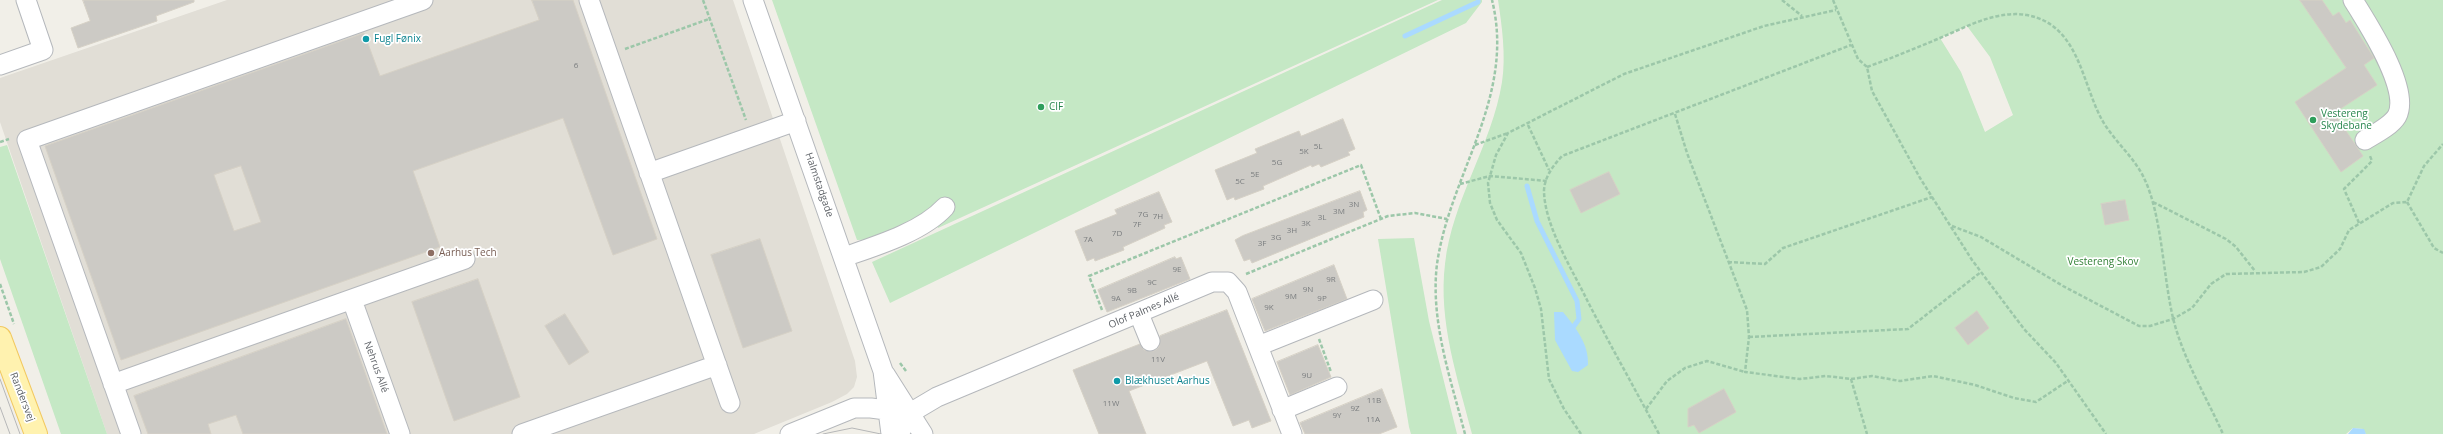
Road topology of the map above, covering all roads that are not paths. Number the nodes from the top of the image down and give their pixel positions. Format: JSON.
{"nodes":[{"id":1,"x":26,"y":0,"type":"edge"},
{"id":2,"x":423,"y":0,"type":"edge"},
{"id":3,"x":589,"y":0,"type":"edge"},
{"id":4,"x":753,"y":0,"type":"edge"},
{"id":5,"x":2353,"y":0,"type":"edge"},
{"id":6,"x":0,"y":65,"type":"edge"},
{"id":7,"x":796,"y":122,"type":"junction"},
{"id":8,"x":2365,"y":140,"type":"road end"},
{"id":9,"x":650,"y":173,"type":"junction"},
{"id":10,"x":945,"y":207,"type":"dead end"},
{"id":11,"x":844,"y":257,"type":"junction"},
{"id":12,"x":465,"y":260,"type":"dead end"},
{"id":13,"x":352,"y":300,"type":"junction"},
{"id":14,"x":1373,"y":300,"type":"dead end"},
{"id":15,"x":1139,"y":314,"type":"junction"},
{"id":16,"x":0,"y":338,"type":"edge"},
{"id":17,"x":1150,"y":340,"type":"dead end"},
{"id":18,"x":1258,"y":346,"type":"junction"},
{"id":19,"x":717,"y":365,"type":"junction"},
{"id":20,"x":883,"y":371,"type":"junction"},
{"id":21,"x":113,"y":384,"type":"junction"},
{"id":22,"x":1338,"y":387,"type":"road end"},
{"id":23,"x":730,"y":403,"type":"dead end"},
{"id":24,"x":1282,"y":410,"type":"junction"},
{"id":25,"x":888,"y":412,"type":"junction"},
{"id":26,"x":910,"y":413,"type":"junction"},
{"id":27,"x":36,"y":434,"type":"edge"},
{"id":28,"x":131,"y":434,"type":"edge"},
{"id":29,"x":400,"y":434,"type":"edge"},
{"id":30,"x":522,"y":434,"type":"edge"},
{"id":31,"x":790,"y":434,"type":"edge"},
{"id":32,"x":891,"y":434,"type":"edge"},
{"id":33,"x":899,"y":434,"type":"edge"},
{"id":34,"x":923,"y":434,"type":"edge"},
{"id":35,"x":1292,"y":434,"type":"edge"}],
"edges":[{"from":1,"to":6,"type":"street"},
{"from":2,"to":21,"type":"street"},
{"from":3,"to":9,"type":"street"},
{"from":4,"to":7,"type":"street","name":"Halmstadgade"},
{"from":5,"to":8,"type":"street"},
{"from":7,"to":9,"type":"street"},
{"from":7,"to":11,"type":"street","name":"Halmstadgade"},
{"from":9,"to":19,"type":"street"},
{"from":10,"to":11,"type":"street"},
{"from":11,"to":20,"type":"street","name":"Halmstadgade"},
{"from":12,"to":13,"type":"street"},
{"from":13,"to":21,"type":"street"},
{"from":13,"to":29,"type":"street","name":"Nehrus Allé"},
{"from":14,"to":18,"type":"street"},
{"from":15,"to":17,"type":"street"},
{"from":15,"to":18,"type":"street","name":"Olof Palmes Allé"},
{"from":15,"to":26,"type":"street","name":"Olof Palmes Allé"},
{"from":16,"to":27,"type":"main road","name":"Randersvej"},
{"from":18,"to":24,"type":"street"},
{"from":19,"to":23,"type":"street"},
{"from":19,"to":30,"type":"street"},
{"from":20,"to":25,"type":"street","name":"Halmstadgade"},
{"from":20,"to":26,"type":"street","name":"Halmstadgade"},
{"from":21,"to":28,"type":"street"},
{"from":22,"to":24,"type":"street"},
{"from":24,"to":35,"type":"street"},
{"from":25,"to":26,"type":"street"},
{"from":25,"to":31,"type":"street"},
{"from":25,"to":32,"type":"street","name":"Halmstadgade"},
{"from":26,"to":33,"type":"street"},
{"from":26,"to":34,"type":"street"}]}
